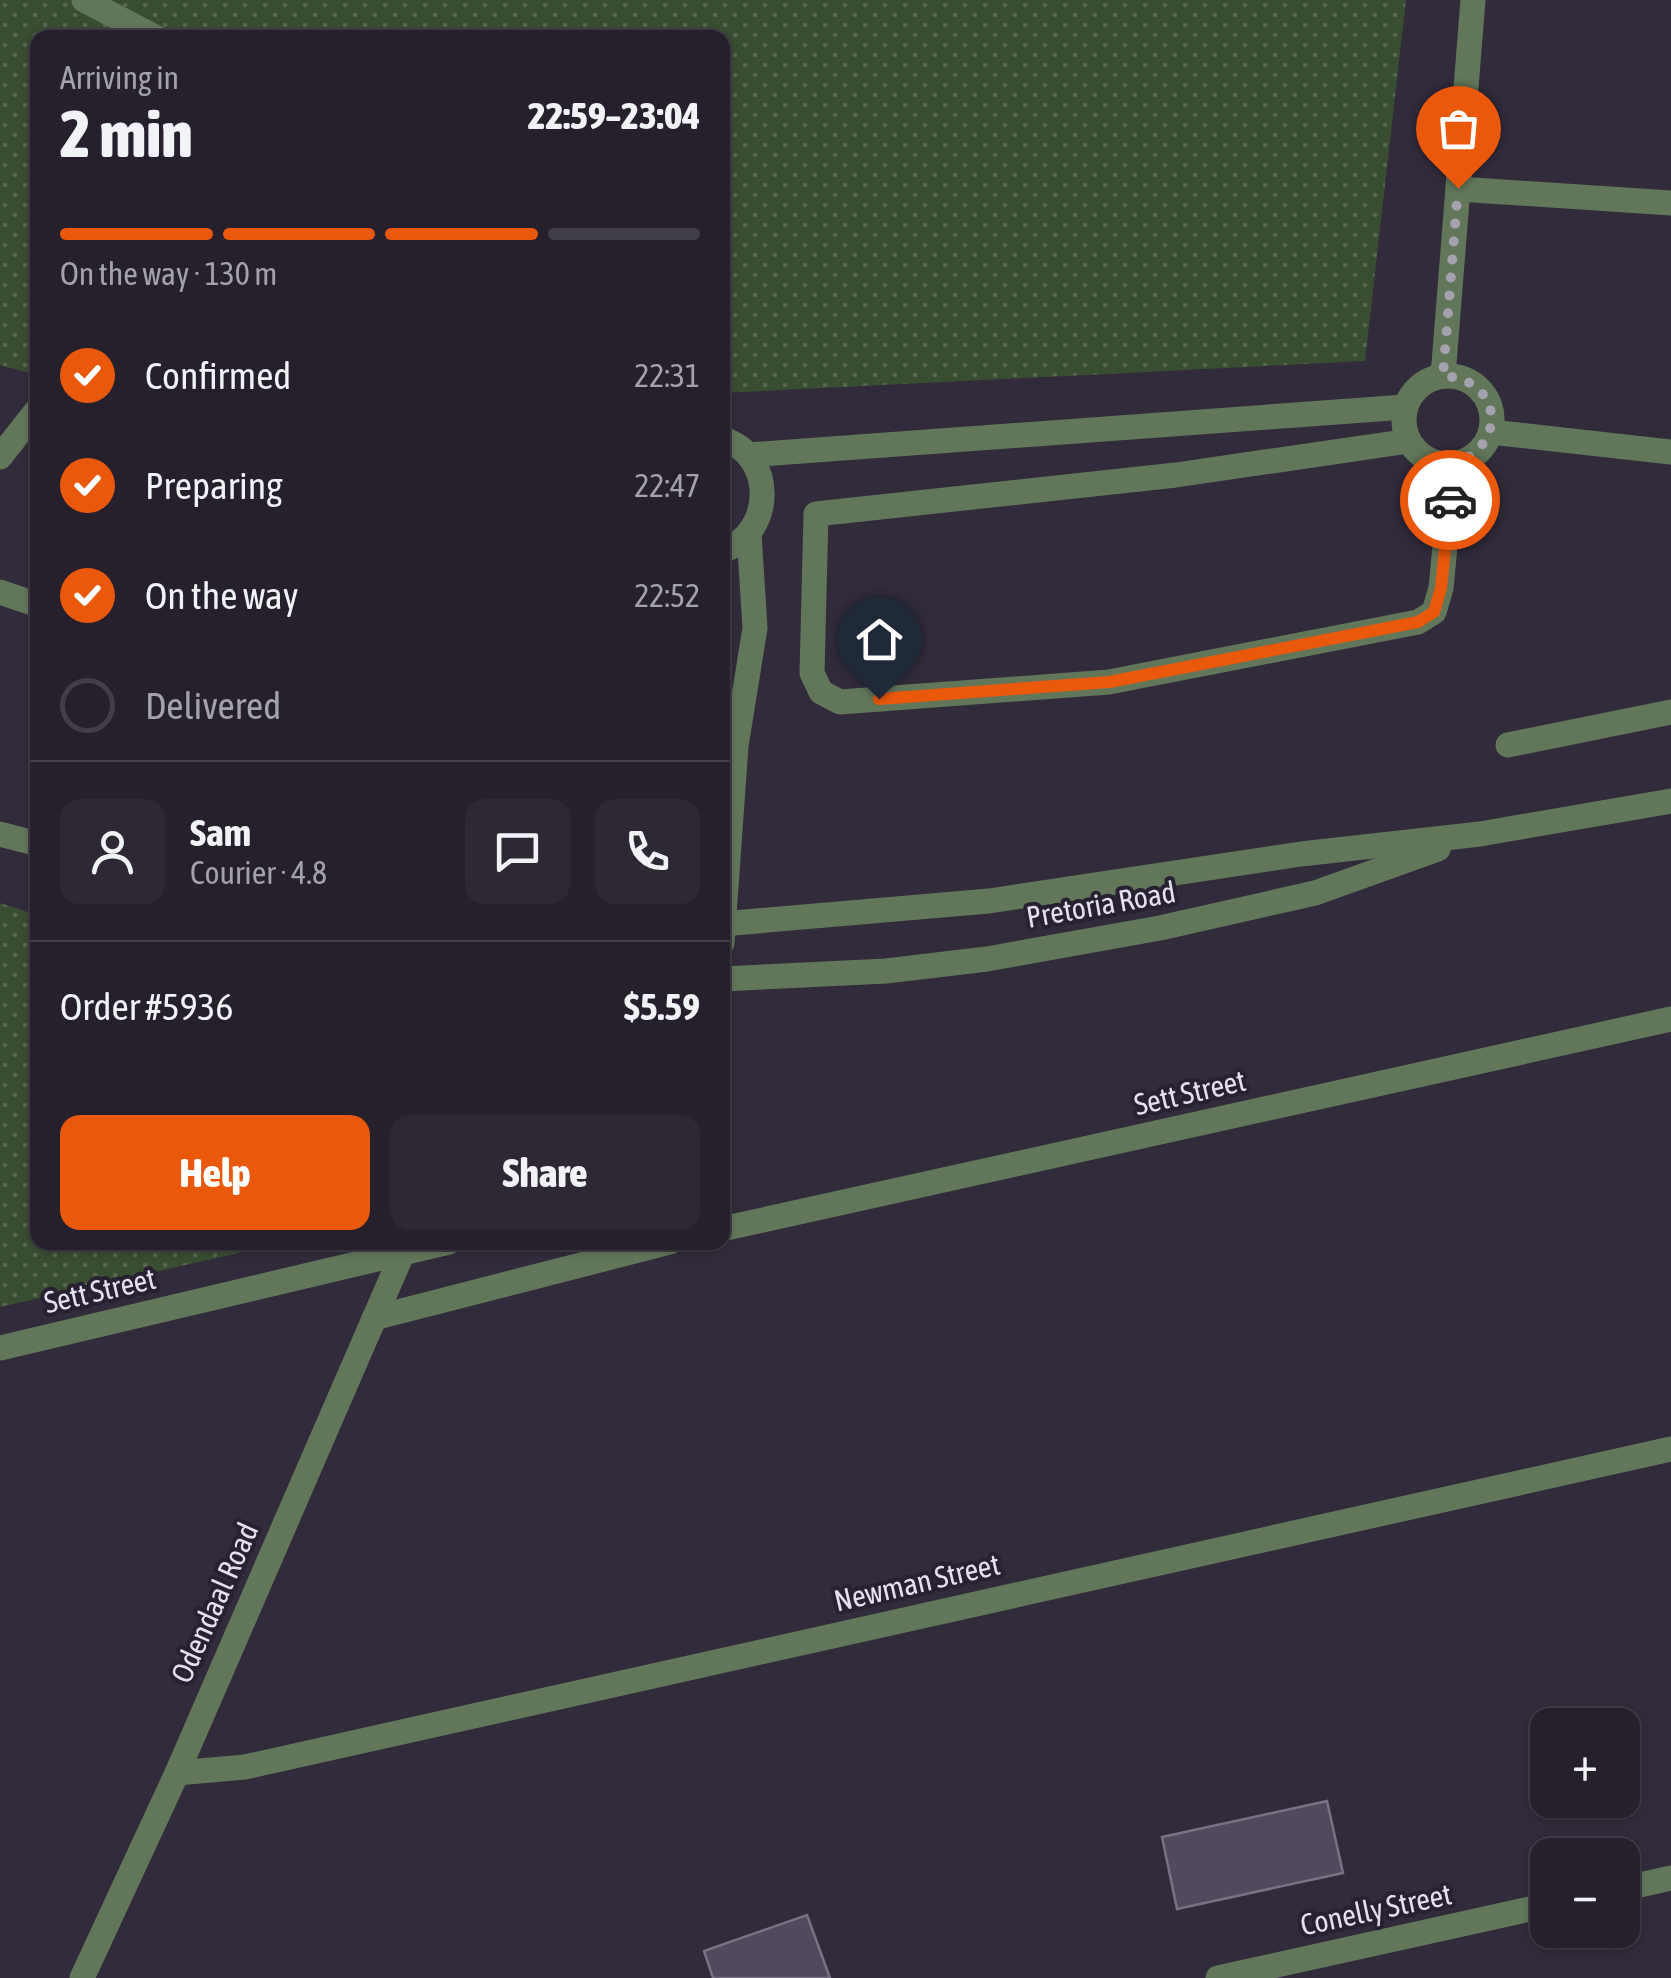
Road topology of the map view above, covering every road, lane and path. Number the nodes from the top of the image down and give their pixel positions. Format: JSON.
{"nodes":[{"id":1,"x":84,"y":0,"type":"edge"},
{"id":2,"x":1473,"y":0,"type":"edge"},
{"id":3,"x":142,"y":30,"type":"edge"},
{"id":4,"x":1458,"y":188,"type":"junction"},
{"id":5,"x":1671,"y":204,"type":"edge"},
{"id":6,"x":1443,"y":376,"type":"junction"},
{"id":7,"x":1405,"y":408,"type":"junction"},
{"id":8,"x":30,"y":419,"type":"edge"},
{"id":9,"x":1490,"y":432,"type":"junction"},
{"id":10,"x":1409,"y":441,"type":"junction"},
{"id":11,"x":730,"y":443,"type":"edge"},
{"id":12,"x":1671,"y":452,"type":"edge"},
{"id":13,"x":749,"y":454,"type":"junction"},
{"id":14,"x":0,"y":457,"type":"edge"},
{"id":15,"x":1453,"y":464,"type":"junction"},
{"id":16,"x":749,"y":534,"type":"junction"},
{"id":17,"x":730,"y":548,"type":"edge"},
{"id":18,"x":0,"y":592,"type":"edge"},
{"id":19,"x":30,"y":602,"type":"edge"},
{"id":20,"x":1671,"y":712,"type":"edge"},
{"id":21,"x":730,"y":741,"type":"edge"},
{"id":22,"x":1508,"y":746,"type":"dead end"},
{"id":23,"x":1671,"y":802,"type":"edge"},
{"id":24,"x":0,"y":834,"type":"edge"},
{"id":25,"x":1480,"y":834,"type":"junction"},
{"id":26,"x":30,"y":842,"type":"edge"},
{"id":27,"x":730,"y":929,"type":"edge"},
{"id":28,"x":730,"y":979,"type":"edge"},
{"id":29,"x":1671,"y":1019,"type":"edge"},
{"id":30,"x":730,"y":1227,"type":"edge"},
{"id":31,"x":412,"y":1250,"type":"edge"},
{"id":32,"x":639,"y":1250,"type":"edge"},
{"id":33,"x":403,"y":1252,"type":"junction"},
{"id":34,"x":374,"y":1318,"type":"junction"},
{"id":35,"x":0,"y":1348,"type":"edge"},
{"id":36,"x":1671,"y":1450,"type":"edge"},
{"id":37,"x":176,"y":1773,"type":"junction"},
{"id":38,"x":1671,"y":1878,"type":"edge"},
{"id":39,"x":1640,"y":1885,"type":"edge"},
{"id":40,"x":1530,"y":1910,"type":"edge"},
{"id":41,"x":82,"y":1978,"type":"edge"},
{"id":42,"x":1218,"y":1978,"type":"edge"}],
"edges":[{"from":1,"to":3,"type":"street"},
{"from":2,"to":4,"type":"street"},
{"from":4,"to":5,"type":"street"},
{"from":4,"to":6,"type":"street"},
{"from":6,"to":7,"type":"street"},
{"from":6,"to":9,"type":"street"},
{"from":7,"to":10,"type":"street"},
{"from":7,"to":13,"type":"street"},
{"from":8,"to":14,"type":"street"},
{"from":9,"to":12,"type":"street"},
{"from":9,"to":15,"type":"street"},
{"from":10,"to":15,"type":"street"},
{"from":10,"to":15,"type":"street"},
{"from":11,"to":13,"type":"street"},
{"from":13,"to":16,"type":"street"},
{"from":16,"to":17,"type":"street"},
{"from":16,"to":21,"type":"street"},
{"from":18,"to":19,"type":"street"},
{"from":20,"to":22,"type":"street"},
{"from":23,"to":25,"type":"street","name":"Pretoria Road"},
{"from":24,"to":26,"type":"street"},
{"from":25,"to":27,"type":"street","name":"Pretoria Road"},
{"from":25,"to":28,"type":"street","name":"Pretoria Road"},
{"from":29,"to":30,"type":"street","name":"Sett Street"},
{"from":31,"to":33,"type":"street","name":"Sett Street"},
{"from":32,"to":34,"type":"street"},
{"from":33,"to":34,"type":"street","name":"Odendaal Road"},
{"from":33,"to":35,"type":"street","name":"Sett Street"},
{"from":34,"to":37,"type":"street","name":"Odendaal Road"},
{"from":36,"to":37,"type":"street","name":"Newman Street"},
{"from":37,"to":41,"type":"street","name":"Odendaal Road"},
{"from":38,"to":39,"type":"street"},
{"from":40,"to":42,"type":"street","name":"Conelly Street"}]}
